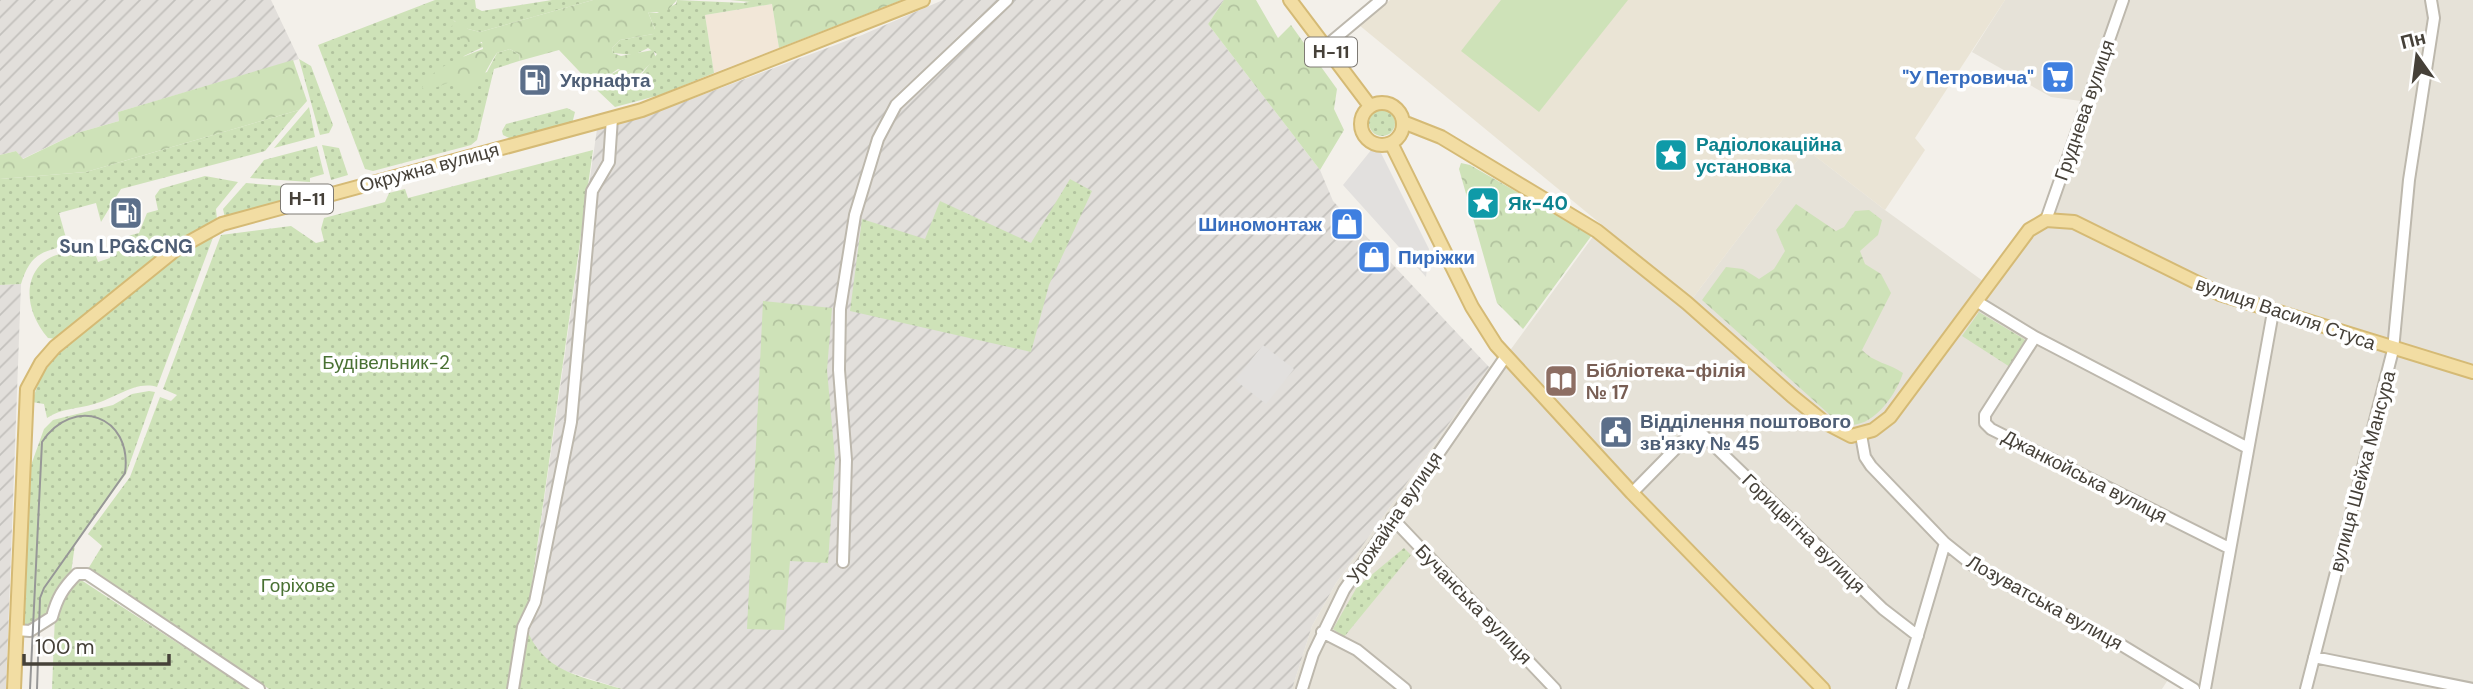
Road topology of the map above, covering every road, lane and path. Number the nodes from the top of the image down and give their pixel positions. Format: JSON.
{"nodes":[{"id":1,"x":923,"y":0,"type":"edge"},
{"id":2,"x":1007,"y":0,"type":"edge"},
{"id":3,"x":1290,"y":0,"type":"edge"},
{"id":4,"x":1381,"y":0,"type":"edge"},
{"id":5,"x":2123,"y":0,"type":"edge"},
{"id":6,"x":2431,"y":0,"type":"edge"},
{"id":7,"x":1326,"y":46,"type":"junction"},
{"id":8,"x":1370,"y":106,"type":"junction"},
{"id":9,"x":612,"y":118,"type":"junction"},
{"id":10,"x":1403,"y":122,"type":"junction"},
{"id":11,"x":1391,"y":142,"type":"junction"},
{"id":12,"x":2046,"y":220,"type":"junction"},
{"id":13,"x":1976,"y":301,"type":"junction"},
{"id":14,"x":2273,"y":312,"type":"junction"},
{"id":15,"x":2035,"y":337,"type":"junction"},
{"id":16,"x":2393,"y":350,"type":"junction"},
{"id":17,"x":1506,"y":356,"type":"junction"},
{"id":18,"x":2473,"y":372,"type":"edge"},
{"id":19,"x":1861,"y":435,"type":"junction"},
{"id":20,"x":2248,"y":448,"type":"junction"},
{"id":21,"x":1632,"y":493,"type":"junction"},
{"id":22,"x":1392,"y":518,"type":"junction"},
{"id":23,"x":1945,"y":543,"type":"junction"},
{"id":24,"x":2228,"y":548,"type":"junction"},
{"id":25,"x":843,"y":562,"type":"dead end"},
{"id":26,"x":16,"y":630,"type":"junction"},
{"id":27,"x":1322,"y":632,"type":"junction"},
{"id":28,"x":1918,"y":636,"type":"junction"},
{"id":29,"x":2314,"y":657,"type":"junction"},
{"id":30,"x":14,"y":689,"type":"edge"},
{"id":31,"x":259,"y":689,"type":"edge"},
{"id":32,"x":513,"y":689,"type":"edge"},
{"id":33,"x":1302,"y":689,"type":"edge"},
{"id":34,"x":1405,"y":689,"type":"edge"},
{"id":35,"x":1555,"y":689,"type":"edge"},
{"id":36,"x":1823,"y":689,"type":"edge"},
{"id":37,"x":1902,"y":689,"type":"edge"},
{"id":38,"x":2194,"y":689,"type":"edge"},
{"id":39,"x":2205,"y":689,"type":"edge"},
{"id":40,"x":2306,"y":689,"type":"edge"},
{"id":41,"x":2473,"y":689,"type":"edge"}],
"edges":[{"from":1,"to":9,"type":"main road","name":"Окружна вулиця","number":"Н-11"},
{"from":2,"to":25,"type":"street"},
{"from":3,"to":7,"type":"main road","number":"Н-11"},
{"from":4,"to":7,"type":"street"},
{"from":5,"to":12,"type":"street","name":"Груднева вулиця"},
{"from":6,"to":16,"type":"street","name":"вулиця Шейха Мансура"},
{"from":7,"to":8,"type":"main road","number":"Н-11"},
{"from":8,"to":10,"type":"main road"},
{"from":8,"to":11,"type":"main road"},
{"from":9,"to":26,"type":"main road","name":"Окружна вулиця","number":"Н-11"},
{"from":9,"to":32,"type":"street"},
{"from":10,"to":11,"type":"main road"},
{"from":10,"to":19,"type":"main road"},
{"from":11,"to":17,"type":"main road"},
{"from":12,"to":13,"type":"main road"},
{"from":12,"to":14,"type":"main road","name":"вулиця Василя Стуса"},
{"from":13,"to":15,"type":"street"},
{"from":13,"to":19,"type":"main road"},
{"from":14,"to":16,"type":"main road","name":"вулиця Василя Стуса"},
{"from":14,"to":20,"type":"street"},
{"from":15,"to":20,"type":"street"},
{"from":15,"to":24,"type":"street","name":"Джанкойська вулиця"},
{"from":16,"to":18,"type":"main road","name":"вулиця Василя Стуса"},
{"from":16,"to":29,"type":"street","name":"вулиця Шейха Мансура"},
{"from":17,"to":21,"type":"main road"},
{"from":17,"to":22,"type":"street","name":"Урожайна вулиця"},
{"from":19,"to":23,"type":"street","name":"Лозуватська вулиця"},
{"from":20,"to":24,"type":"street"},
{"from":21,"to":28,"type":"street","name":"Горицвітна вулиця"},
{"from":21,"to":36,"type":"main road"},
{"from":22,"to":27,"type":"street","name":"Урожайна вулиця"},
{"from":22,"to":35,"type":"street","name":"Бучанська вулиця"},
{"from":23,"to":28,"type":"street"},
{"from":23,"to":38,"type":"street","name":"Лозуватська вулиця"},
{"from":24,"to":39,"type":"street"},
{"from":26,"to":30,"type":"main road","name":"Окружна вулиця","number":"Н-11"},
{"from":26,"to":31,"type":"street"},
{"from":27,"to":33,"type":"street","name":"Урожайна вулиця"},
{"from":27,"to":34,"type":"street"},
{"from":28,"to":37,"type":"street"},
{"from":29,"to":40,"type":"street","name":"вулиця Шейха Мансура"},
{"from":29,"to":41,"type":"street"}]}
